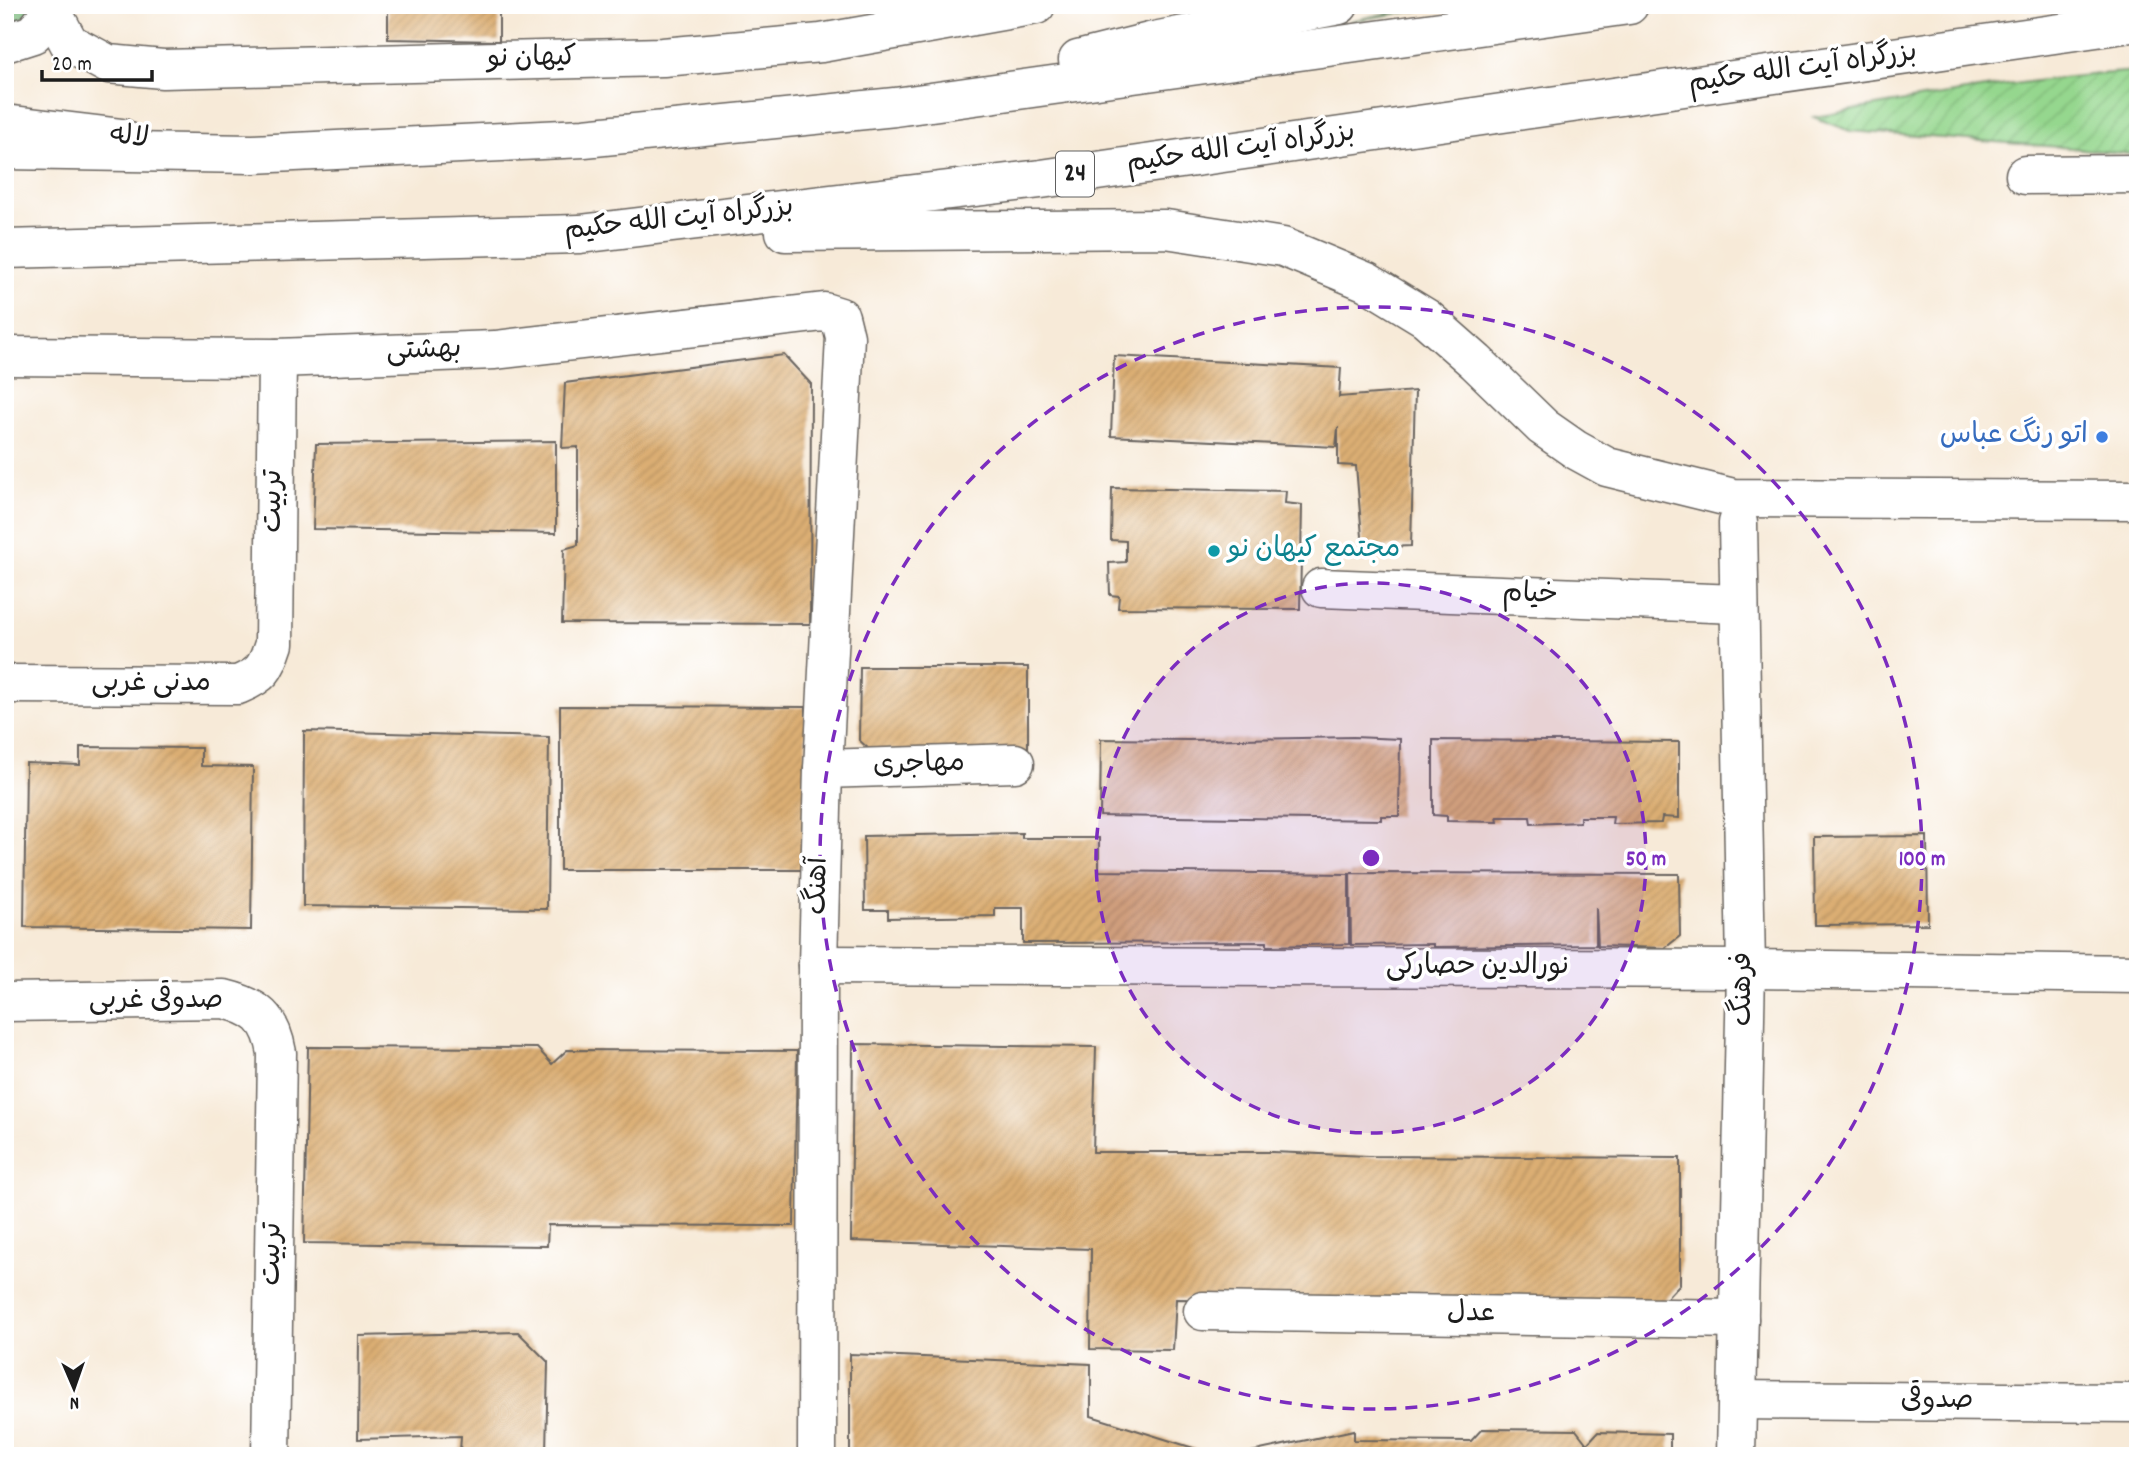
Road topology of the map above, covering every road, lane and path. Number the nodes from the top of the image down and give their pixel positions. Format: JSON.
{"nodes":[{"id":1,"x":1033,"y":5,"type":"edge"},
{"id":2,"x":1339,"y":5,"type":"edge"},
{"id":3,"x":1629,"y":5,"type":"edge"},
{"id":4,"x":52,"y":8,"type":"edge"},
{"id":5,"x":2138,"y":22,"type":"edge"},
{"id":6,"x":5,"y":43,"type":"edge"},
{"id":7,"x":895,"y":107,"type":"junction"},
{"id":8,"x":5,"y":124,"type":"edge"},
{"id":9,"x":5,"y":150,"type":"edge"},
{"id":10,"x":253,"y":153,"type":"junction"},
{"id":11,"x":2138,"y":174,"type":"edge"},
{"id":12,"x":2025,"y":175,"type":"dead end"},
{"id":13,"x":580,"y":234,"type":"junction"},
{"id":14,"x":5,"y":249,"type":"edge"},
{"id":15,"x":840,"y":317,"type":"joint"},
{"id":16,"x":5,"y":356,"type":"edge"},
{"id":17,"x":276,"y":358,"type":"junction"},
{"id":18,"x":2138,"y":500,"type":"edge"},
{"id":19,"x":1738,"y":523,"type":"dead end"},
{"id":20,"x":1321,"y":588,"type":"dead end"},
{"id":21,"x":1738,"y":604,"type":"junction"},
{"id":22,"x":274,"y":644,"type":"joint"},
{"id":23,"x":5,"y":684,"type":"edge"},
{"id":24,"x":1015,"y":763,"type":"dead end"},
{"id":25,"x":822,"y":769,"type":"junction"},
{"id":26,"x":818,"y":964,"type":"junction"},
{"id":27,"x":1746,"y":969,"type":"junction"},
{"id":28,"x":2138,"y":974,"type":"edge"},
{"id":29,"x":5,"y":1002,"type":"edge"},
{"id":30,"x":277,"y":1052,"type":"joint"},
{"id":31,"x":1203,"y":1311,"type":"dead end"},
{"id":32,"x":1739,"y":1319,"type":"junction"},
{"id":33,"x":1737,"y":1400,"type":"junction"},
{"id":34,"x":2138,"y":1404,"type":"edge"},
{"id":35,"x":271,"y":1456,"type":"edge"},
{"id":36,"x":817,"y":1456,"type":"edge"},
{"id":37,"x":1736,"y":1456,"type":"edge"}],
"edges":[{"from":1,"to":4,"type":"main road","name":"کیهان نو"},
{"from":2,"to":7,"type":"main road"},
{"from":3,"to":7,"type":"main road"},
{"from":4,"to":6,"type":"main road"},
{"from":5,"to":13,"type":"main road","name":"بزرگراه آیت الله حکیم","number":"24"},
{"from":7,"to":10,"type":"main road"},
{"from":8,"to":10,"type":"main road","name":"لاله"},
{"from":9,"to":10,"type":"main road"},
{"from":11,"to":12,"type":"main road"},
{"from":13,"to":14,"type":"main road","name":"بزرگراه آیت الله حکیم","number":"24"},
{"from":13,"to":18,"type":"main road"},
{"from":15,"to":17,"type":"main road","name":"بهشتی"},
{"from":15,"to":25,"type":"main road","name":"آهنگ"},
{"from":16,"to":17,"type":"main road","name":"بهشتی"},
{"from":17,"to":22,"type":"main road","name":"تربیت"},
{"from":19,"to":21,"type":"main road","name":"فرهنگ"},
{"from":20,"to":21,"type":"main road","name":"خیام"},
{"from":21,"to":27,"type":"main road","name":"فرهنگ"},
{"from":22,"to":23,"type":"main road","name":"مدنی غربی"},
{"from":24,"to":25,"type":"main road","name":"مهاجری"},
{"from":25,"to":26,"type":"main road","name":"آهنگ"},
{"from":26,"to":27,"type":"main road","name":"نورالدین حصارکی"},
{"from":26,"to":36,"type":"main road","name":"آهنگ"},
{"from":27,"to":28,"type":"main road","name":"نورالدین حصارکی"},
{"from":27,"to":32,"type":"main road","name":"فرهنگ"},
{"from":29,"to":30,"type":"main road","name":"صدوقی غربی"},
{"from":30,"to":35,"type":"main road","name":"تربیت"},
{"from":31,"to":32,"type":"main road","name":"عدل"},
{"from":32,"to":33,"type":"main road","name":"فرهنگ"},
{"from":33,"to":34,"type":"main road","name":"صدوقی"},
{"from":33,"to":37,"type":"main road","name":"فرهنگ"}]}
